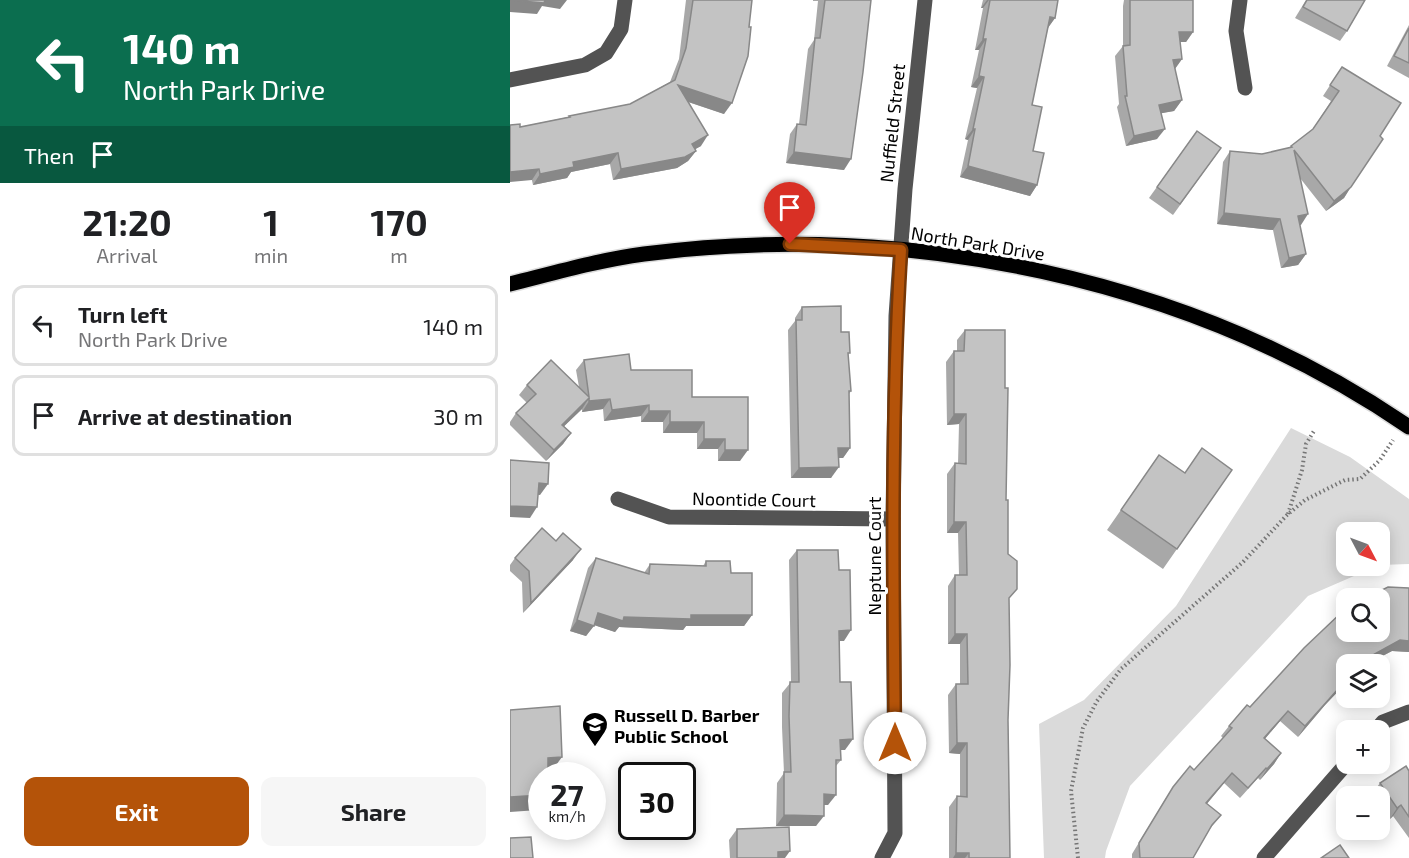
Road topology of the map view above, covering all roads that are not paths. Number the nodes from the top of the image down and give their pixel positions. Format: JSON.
{"nodes":[{"id":1,"x":625,"y":0,"type":"edge"},
{"id":2,"x":925,"y":0,"type":"edge"},
{"id":3,"x":1240,"y":0,"type":"edge"},
{"id":4,"x":510,"y":81,"type":"edge"},
{"id":5,"x":1245,"y":88,"type":"dead end"},
{"id":6,"x":901,"y":250,"type":"junction"},
{"id":7,"x":510,"y":284,"type":"edge"},
{"id":8,"x":1406,"y":426,"type":"edge"},
{"id":9,"x":618,"y":499,"type":"dead end"},
{"id":10,"x":893,"y":519,"type":"junction"},
{"id":11,"x":1409,"y":712,"type":"edge"},
{"id":12,"x":1388,"y":720,"type":"edge"},
{"id":13,"x":1337,"y":774,"type":"edge"},
{"id":14,"x":882,"y":858,"type":"edge"},
{"id":15,"x":1264,"y":858,"type":"edge"}],
"edges":[{"from":1,"to":4,"type":"street"},
{"from":2,"to":6,"type":"street","name":"Nuffield Street"},
{"from":3,"to":5,"type":"street"},
{"from":6,"to":7,"type":"main road","name":"North Park Drive"},
{"from":6,"to":8,"type":"main road","name":"North Park Drive"},
{"from":6,"to":10,"type":"street","name":"Neptune Court"},
{"from":9,"to":10,"type":"street","name":"Noontide Court"},
{"from":10,"to":14,"type":"street","name":"Neptune Court"},
{"from":11,"to":12,"type":"street"},
{"from":13,"to":15,"type":"street"}]}
